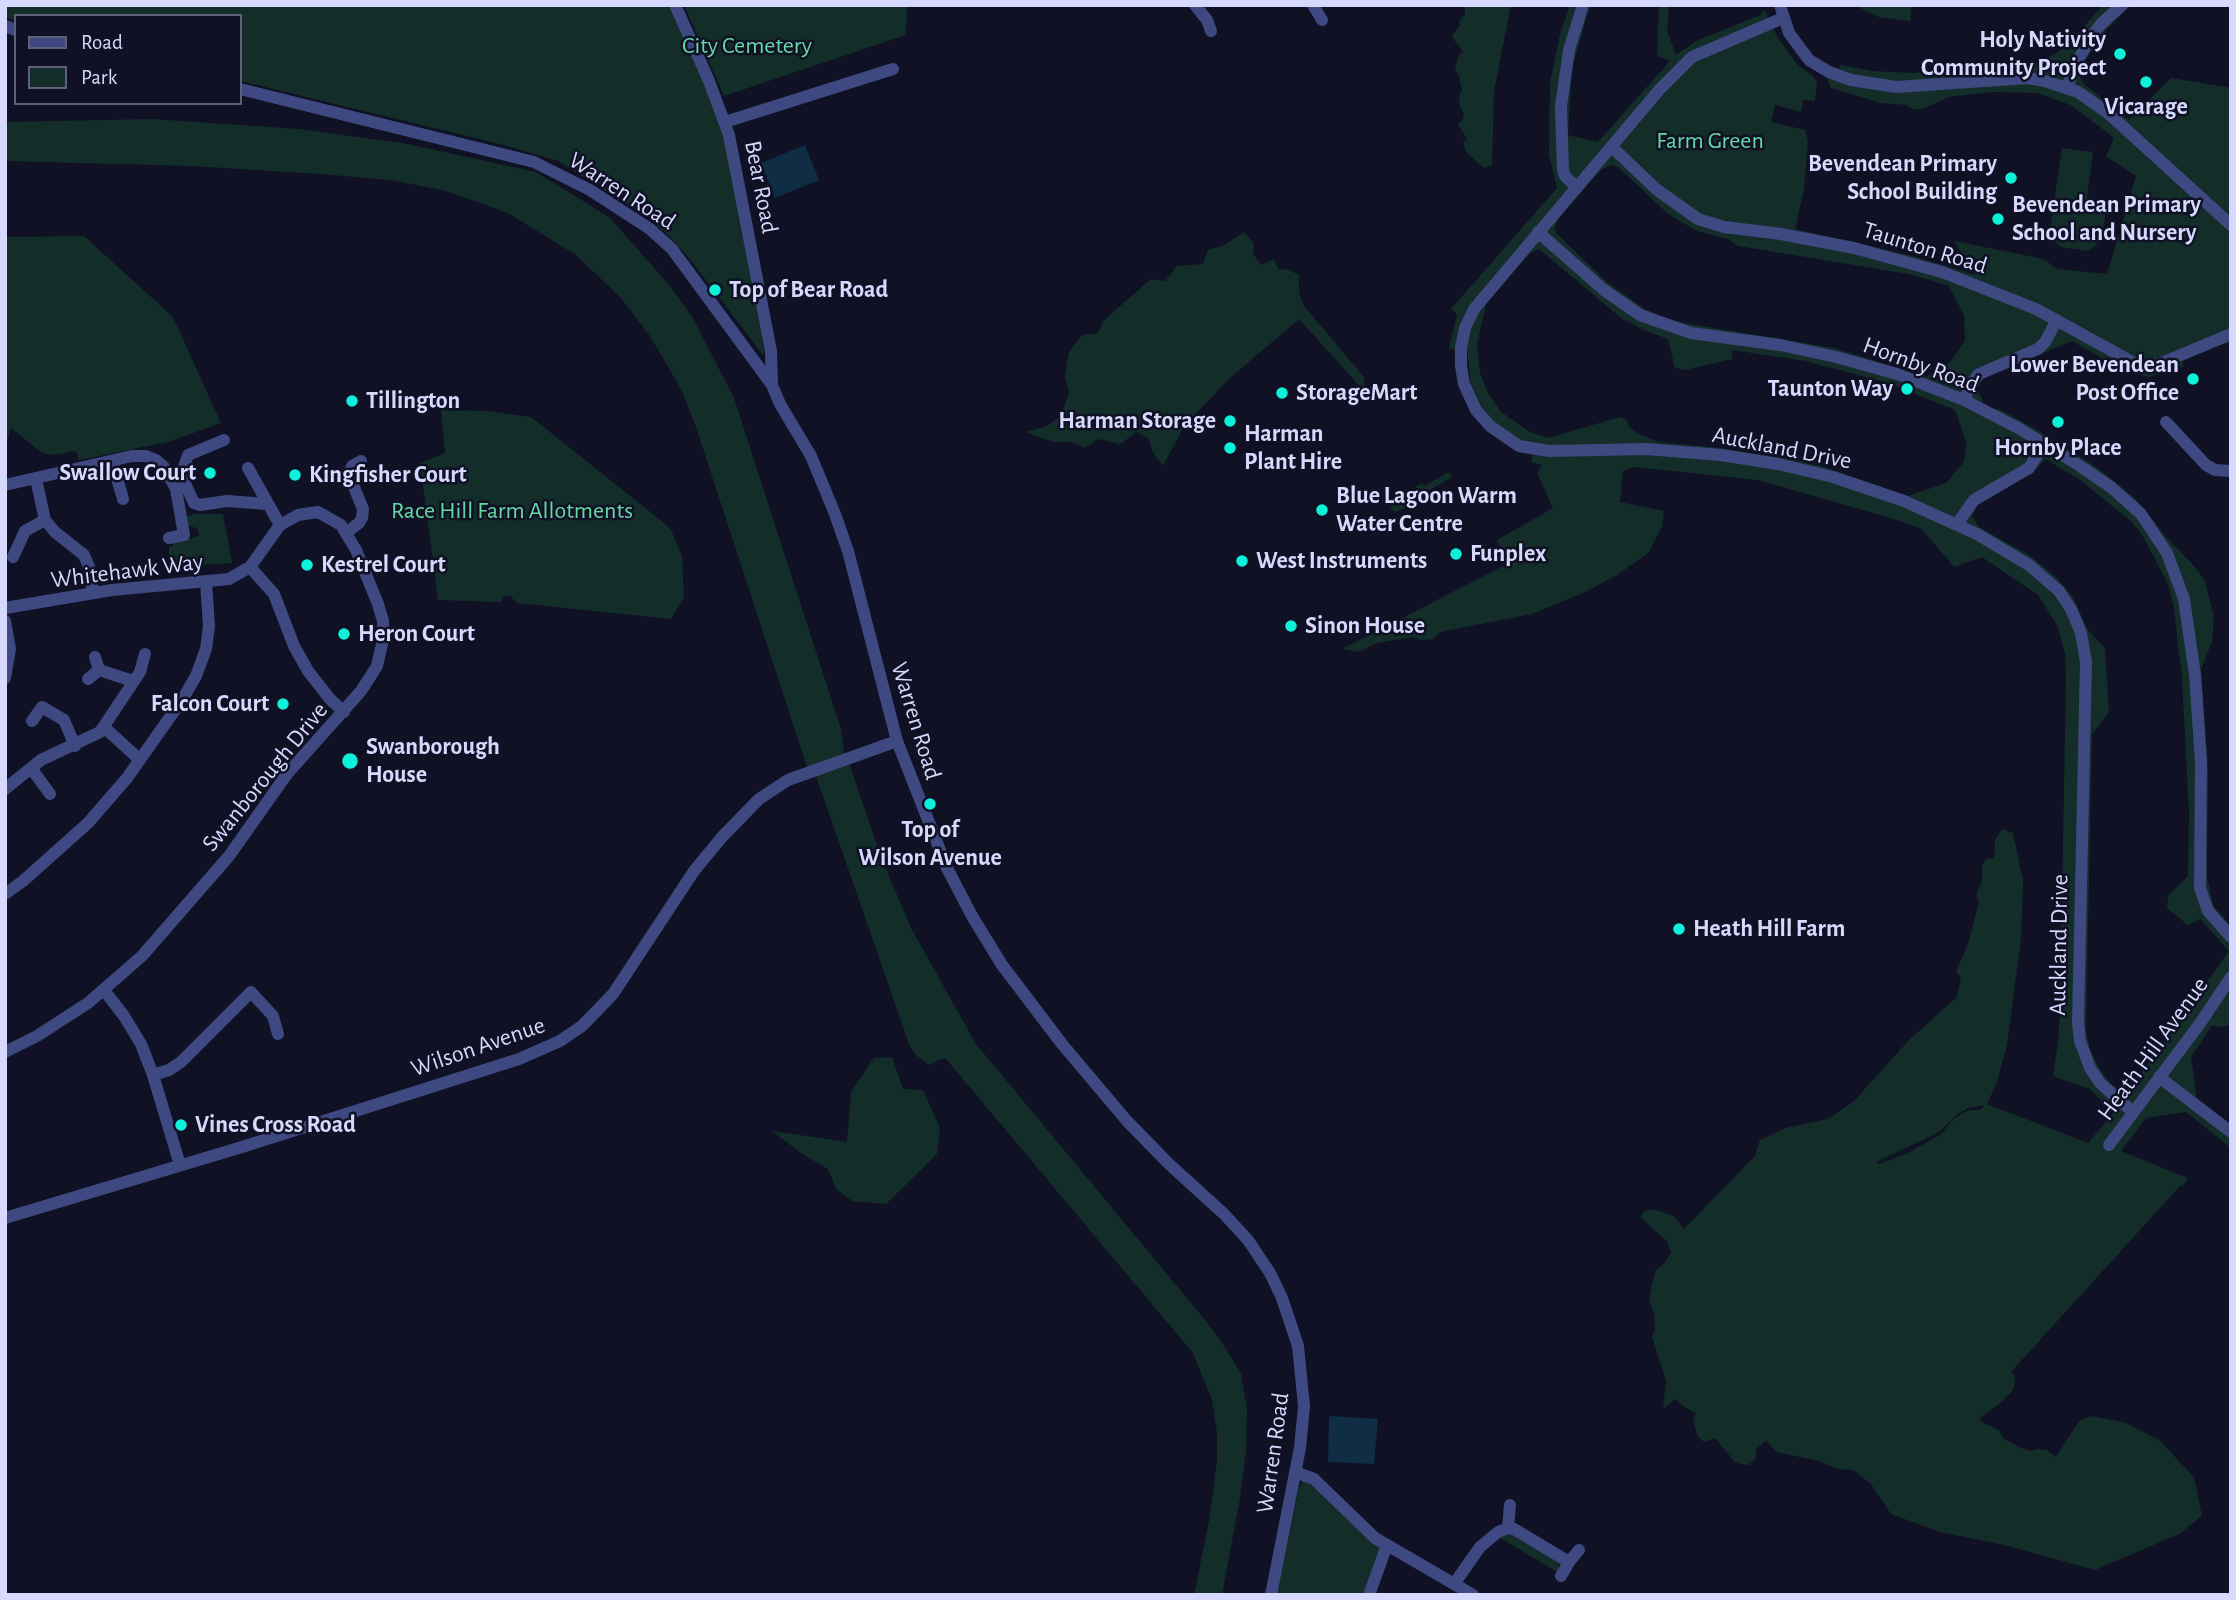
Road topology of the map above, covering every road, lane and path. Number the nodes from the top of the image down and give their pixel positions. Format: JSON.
{"nodes":[{"id":1,"x":675,"y":5,"type":"edge"},
{"id":2,"x":1195,"y":5,"type":"edge"},
{"id":3,"x":1313,"y":5,"type":"edge"},
{"id":4,"x":1583,"y":5,"type":"edge"},
{"id":5,"x":2122,"y":5,"type":"edge"},
{"id":6,"x":1782,"y":11,"type":"edge"},
{"id":7,"x":1322,"y":20,"type":"dead end"},
{"id":8,"x":1211,"y":31,"type":"dead end"},
{"id":9,"x":893,"y":69,"type":"dead end"},
{"id":10,"x":2067,"y":88,"type":"junction"},
{"id":11,"x":242,"y":89,"type":"edge"},
{"id":12,"x":725,"y":122,"type":"junction"},
{"id":13,"x":1612,"y":147,"type":"junction"},
{"id":14,"x":1577,"y":187,"type":"junction"},
{"id":15,"x":2231,"y":225,"type":"edge"},
{"id":16,"x":1538,"y":232,"type":"junction"},
{"id":17,"x":2057,"y":320,"type":"junction"},
{"id":18,"x":2231,"y":334,"type":"edge"},
{"id":19,"x":772,"y":385,"type":"junction"},
{"id":20,"x":1964,"y":400,"type":"junction"},
{"id":21,"x":2173,"y":426,"type":"dead end"},
{"id":22,"x":224,"y":440,"type":"dead end"},
{"id":23,"x":2043,"y":444,"type":"junction"},
{"id":24,"x":112,"y":461,"type":"junction"},
{"id":25,"x":361,"y":461,"type":"dead end"},
{"id":26,"x":248,"y":468,"type":"dead end"},
{"id":27,"x":2231,"y":471,"type":"edge"},
{"id":28,"x":36,"y":478,"type":"junction"},
{"id":29,"x":5,"y":485,"type":"edge"},
{"id":30,"x":124,"y":499,"type":"dead end"},
{"id":31,"x":267,"y":504,"type":"junction"},
{"id":32,"x":45,"y":520,"type":"junction"},
{"id":33,"x":1957,"y":524,"type":"junction"},
{"id":34,"x":280,"y":525,"type":"junction"},
{"id":35,"x":346,"y":533,"type":"junction"},
{"id":36,"x":169,"y":537,"type":"dead end"},
{"id":37,"x":13,"y":556,"type":"dead end"},
{"id":38,"x":250,"y":567,"type":"junction"},
{"id":39,"x":206,"y":582,"type":"junction"},
{"id":40,"x":93,"y":593,"type":"junction"},
{"id":41,"x":5,"y":608,"type":"edge"},
{"id":42,"x":5,"y":621,"type":"edge"},
{"id":43,"x":145,"y":654,"type":"dead end"},
{"id":44,"x":95,"y":657,"type":"dead end"},
{"id":45,"x":99,"y":670,"type":"junction"},
{"id":46,"x":5,"y":678,"type":"edge"},
{"id":47,"x":88,"y":679,"type":"dead end"},
{"id":48,"x":134,"y":681,"type":"junction"},
{"id":49,"x":344,"y":712,"type":"junction"},
{"id":50,"x":32,"y":721,"type":"dead end"},
{"id":51,"x":105,"y":727,"type":"junction"},
{"id":52,"x":897,"y":741,"type":"junction"},
{"id":53,"x":75,"y":746,"type":"junction"},
{"id":54,"x":140,"y":760,"type":"junction"},
{"id":55,"x":31,"y":768,"type":"junction"},
{"id":56,"x":5,"y":789,"type":"edge"},
{"id":57,"x":50,"y":794,"type":"dead end"},
{"id":58,"x":5,"y":894,"type":"edge"},
{"id":59,"x":2231,"y":937,"type":"edge"},
{"id":60,"x":2231,"y":976,"type":"edge"},
{"id":61,"x":104,"y":990,"type":"junction"},
{"id":62,"x":278,"y":1034,"type":"dead end"},
{"id":63,"x":5,"y":1052,"type":"edge"},
{"id":64,"x":153,"y":1075,"type":"junction"},
{"id":65,"x":2159,"y":1077,"type":"junction"},
{"id":66,"x":2133,"y":1112,"type":"junction"},
{"id":67,"x":2231,"y":1132,"type":"edge"},
{"id":68,"x":2109,"y":1145,"type":"dead end"},
{"id":69,"x":180,"y":1165,"type":"junction"},
{"id":70,"x":5,"y":1218,"type":"edge"},
{"id":71,"x":1295,"y":1472,"type":"junction"},
{"id":72,"x":1510,"y":1505,"type":"dead end"},
{"id":73,"x":1508,"y":1528,"type":"junction"},
{"id":74,"x":1387,"y":1545,"type":"junction"},
{"id":75,"x":1579,"y":1550,"type":"dead end"},
{"id":76,"x":1569,"y":1562,"type":"junction"},
{"id":77,"x":1561,"y":1576,"type":"dead end"},
{"id":78,"x":1454,"y":1584,"type":"junction"},
{"id":79,"x":1271,"y":1595,"type":"edge"},
{"id":80,"x":1369,"y":1595,"type":"edge"},
{"id":81,"x":1473,"y":1595,"type":"edge"}],
"edges":[{"from":1,"to":12,"type":"street","name":"Bear Road"},
{"from":2,"to":8,"type":"street"},
{"from":3,"to":7,"type":"street"},
{"from":4,"to":14,"type":"street"},
{"from":5,"to":10,"type":"street"},
{"from":6,"to":10,"type":"street"},
{"from":6,"to":13,"type":"street","name":"Auckland Drive"},
{"from":9,"to":12,"type":"street"},
{"from":10,"to":15,"type":"street"},
{"from":11,"to":19,"type":"street","name":"Warren Road"},
{"from":12,"to":19,"type":"street","name":"Bear Road"},
{"from":13,"to":14,"type":"street","name":"Auckland Drive"},
{"from":13,"to":17,"type":"street","name":"Taunton Road"},
{"from":14,"to":16,"type":"street","name":"Auckland Drive"},
{"from":16,"to":20,"type":"street","name":"Hornby Road"},
{"from":16,"to":33,"type":"street","name":"Auckland Drive"},
{"from":17,"to":18,"type":"street","name":"Taunton Road"},
{"from":17,"to":20,"type":"street"},
{"from":19,"to":52,"type":"street","name":"Warren Road"},
{"from":20,"to":23,"type":"street","name":"Hornby Road"},
{"from":21,"to":27,"type":"street"},
{"from":22,"to":31,"type":"street"},
{"from":23,"to":33,"type":"street"},
{"from":23,"to":59,"type":"street","name":"Hornby Road"},
{"from":24,"to":28,"type":"street"},
{"from":24,"to":30,"type":"street"},
{"from":24,"to":36,"type":"street"},
{"from":25,"to":35,"type":"street"},
{"from":26,"to":31,"type":"street"},
{"from":28,"to":29,"type":"street"},
{"from":28,"to":32,"type":"street"},
{"from":31,"to":34,"type":"street"},
{"from":32,"to":37,"type":"street"},
{"from":32,"to":40,"type":"street"},
{"from":33,"to":66,"type":"street","name":"Auckland Drive"},
{"from":34,"to":35,"type":"street","name":"Swanborough Drive"},
{"from":34,"to":38,"type":"street"},
{"from":35,"to":49,"type":"street","name":"Swanborough Drive"},
{"from":38,"to":39,"type":"street","name":"Whitehawk Way"},
{"from":38,"to":49,"type":"street"},
{"from":39,"to":40,"type":"street","name":"Whitehawk Way"},
{"from":39,"to":54,"type":"street"},
{"from":40,"to":41,"type":"street","name":"Whitehawk Way"},
{"from":42,"to":46,"type":"street"},
{"from":43,"to":48,"type":"street"},
{"from":44,"to":45,"type":"street"},
{"from":45,"to":47,"type":"street"},
{"from":45,"to":48,"type":"street"},
{"from":48,"to":51,"type":"street"},
{"from":49,"to":61,"type":"street","name":"Swanborough Drive"},
{"from":50,"to":53,"type":"street"},
{"from":51,"to":53,"type":"street"},
{"from":51,"to":54,"type":"street"},
{"from":52,"to":69,"type":"street","name":"Wilson Avenue"},
{"from":52,"to":71,"type":"street","name":"Warren Road"},
{"from":53,"to":55,"type":"street"},
{"from":54,"to":58,"type":"street"},
{"from":55,"to":56,"type":"street"},
{"from":55,"to":57,"type":"street"},
{"from":60,"to":65,"type":"street","name":"Heath Hill Avenue"},
{"from":61,"to":63,"type":"street","name":"Swanborough Drive"},
{"from":61,"to":64,"type":"street"},
{"from":62,"to":64,"type":"street"},
{"from":64,"to":69,"type":"street"},
{"from":65,"to":66,"type":"street","name":"Heath Hill Avenue"},
{"from":65,"to":67,"type":"street"},
{"from":66,"to":68,"type":"street","name":"Heath Hill Avenue"},
{"from":69,"to":70,"type":"street","name":"Wilson Avenue"},
{"from":71,"to":74,"type":"street"},
{"from":71,"to":79,"type":"street","name":"Warren Road"},
{"from":72,"to":73,"type":"street"},
{"from":73,"to":76,"type":"street"},
{"from":73,"to":78,"type":"street"},
{"from":74,"to":78,"type":"street"},
{"from":74,"to":80,"type":"street"},
{"from":75,"to":76,"type":"street"},
{"from":76,"to":77,"type":"street"},
{"from":78,"to":81,"type":"street"}]}
